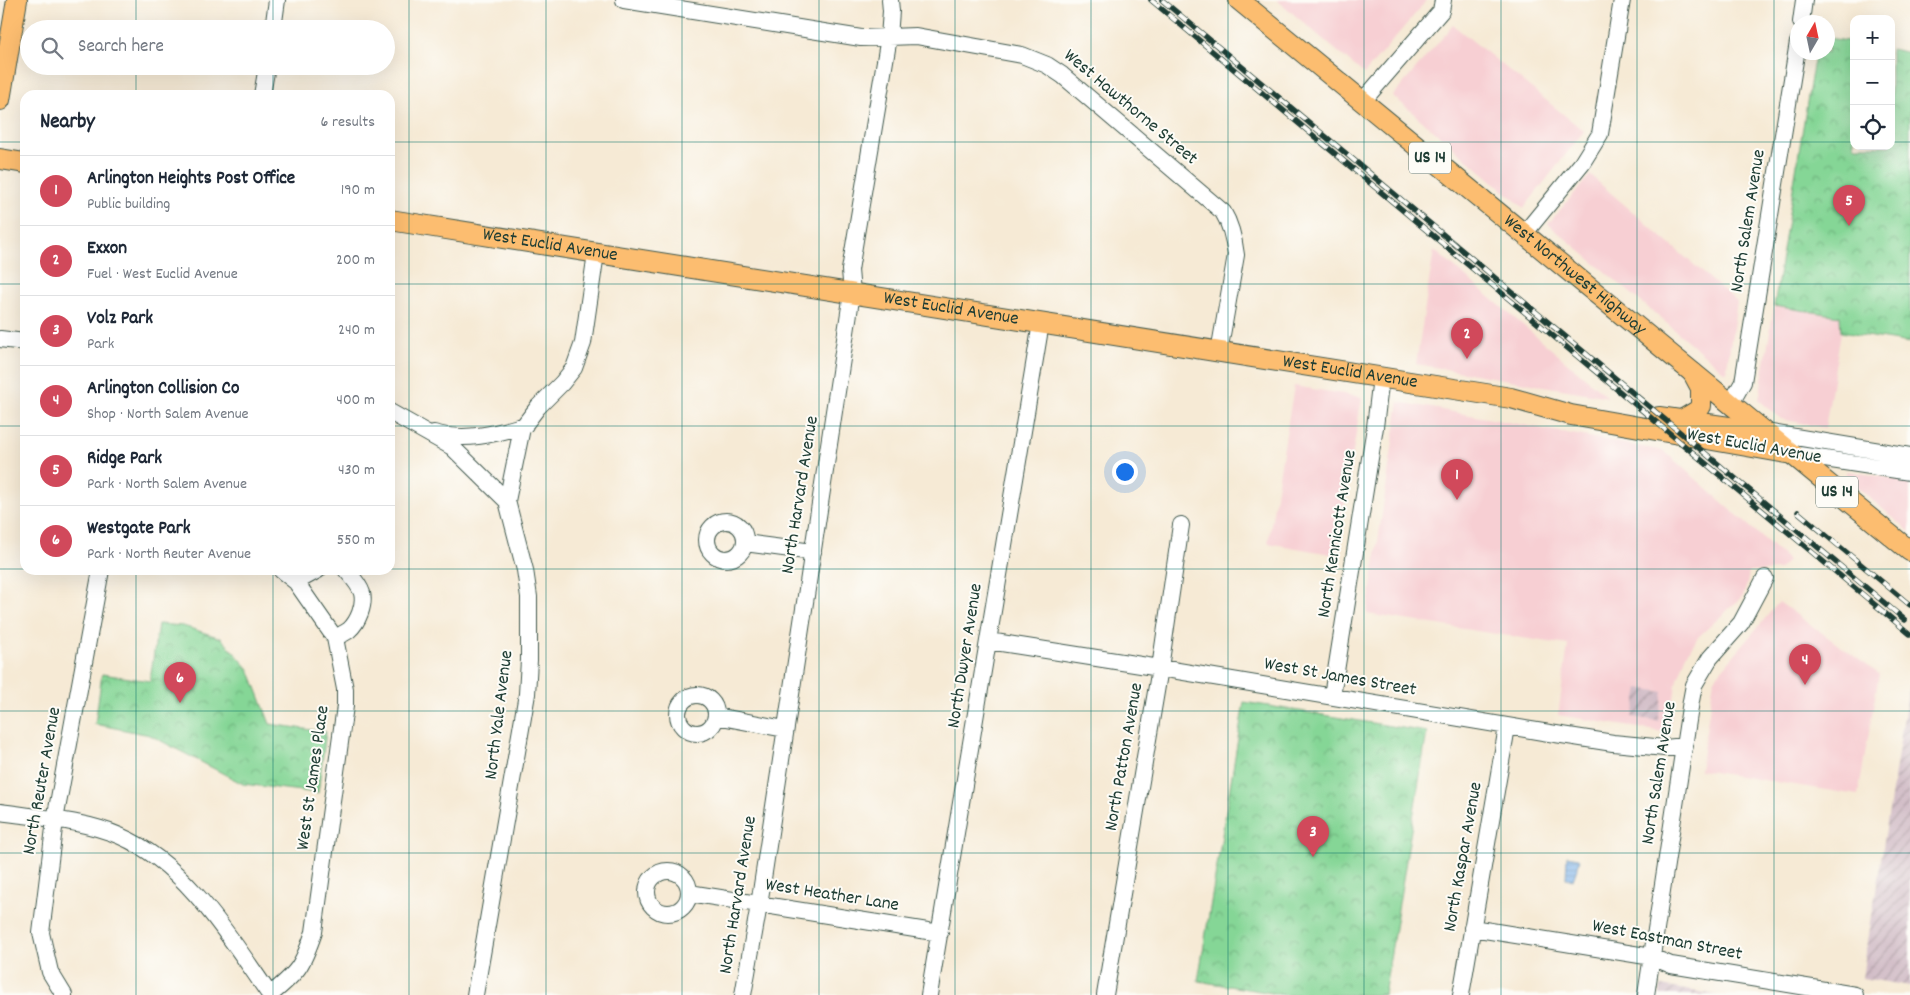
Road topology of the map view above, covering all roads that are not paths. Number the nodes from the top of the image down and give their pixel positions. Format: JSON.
{"nodes":[{"id":1,"x":17,"y":0,"type":"edge"},
{"id":2,"x":277,"y":0,"type":"edge"},
{"id":3,"x":624,"y":0,"type":"edge"},
{"id":4,"x":890,"y":0,"type":"edge"},
{"id":5,"x":1239,"y":0,"type":"edge"},
{"id":6,"x":1443,"y":0,"type":"edge"},
{"id":7,"x":1622,"y":0,"type":"edge"},
{"id":8,"x":1804,"y":0,"type":"edge"},
{"id":9,"x":1802,"y":15,"type":"edge"},
{"id":10,"x":274,"y":20,"type":"edge"},
{"id":11,"x":889,"y":37,"type":"junction"},
{"id":12,"x":1795,"y":60,"type":"edge"},
{"id":13,"x":265,"y":75,"type":"edge"},
{"id":14,"x":263,"y":90,"type":"edge"},
{"id":15,"x":0,"y":100,"type":"edge"},
{"id":16,"x":1362,"y":102,"type":"junction"},
{"id":17,"x":0,"y":159,"type":"edge"},
{"id":18,"x":20,"y":162,"type":"edge"},
{"id":19,"x":395,"y":221,"type":"edge"},
{"id":20,"x":1524,"y":234,"type":"junction"},
{"id":21,"x":596,"y":253,"type":"junction"},
{"id":22,"x":852,"y":293,"type":"junction"},
{"id":23,"x":1041,"y":323,"type":"junction"},
{"id":24,"x":0,"y":338,"type":"edge"},
{"id":25,"x":20,"y":341,"type":"edge"},
{"id":26,"x":1219,"y":352,"type":"junction"},
{"id":27,"x":1692,"y":371,"type":"junction"},
{"id":28,"x":1381,"y":377,"type":"junction"},
{"id":29,"x":1511,"y":398,"type":"junction"},
{"id":30,"x":1731,"y":403,"type":"junction"},
{"id":31,"x":395,"y":415,"type":"edge"},
{"id":32,"x":1682,"y":420,"type":"junction"},
{"id":33,"x":525,"y":425,"type":"junction"},
{"id":34,"x":425,"y":431,"type":"junction"},
{"id":35,"x":1765,"y":432,"type":"junction"},
{"id":36,"x":1792,"y":454,"type":"junction"},
{"id":37,"x":1910,"y":456,"type":"edge"},
{"id":38,"x":1910,"y":472,"type":"edge"},
{"id":39,"x":507,"y":501,"type":"junction"},
{"id":40,"x":1181,"y":525,"type":"dead end"},
{"id":41,"x":745,"y":543,"type":"dead end"},
{"id":42,"x":1910,"y":551,"type":"edge"},
{"id":43,"x":813,"y":552,"type":"junction"},
{"id":44,"x":100,"y":575,"type":"edge"},
{"id":45,"x":287,"y":575,"type":"edge"},
{"id":46,"x":309,"y":575,"type":"edge"},
{"id":47,"x":351,"y":575,"type":"edge"},
{"id":48,"x":1765,"y":578,"type":"dead end"},
{"id":49,"x":296,"y":582,"type":"junction"},
{"id":50,"x":335,"y":638,"type":"junction"},
{"id":51,"x":989,"y":641,"type":"junction"},
{"id":52,"x":1160,"y":668,"type":"junction"},
{"id":53,"x":1332,"y":696,"type":"junction"},
{"id":54,"x":716,"y":716,"type":"dead end"},
{"id":55,"x":1507,"y":726,"type":"junction"},
{"id":56,"x":785,"y":729,"type":"junction"},
{"id":57,"x":1685,"y":746,"type":"junction"},
{"id":58,"x":0,"y":812,"type":"edge"},
{"id":59,"x":55,"y":820,"type":"junction"},
{"id":60,"x":689,"y":893,"type":"dead end"},
{"id":61,"x":759,"y":905,"type":"junction"},
{"id":62,"x":1472,"y":928,"type":"junction"},
{"id":63,"x":940,"y":933,"type":"junction"},
{"id":64,"x":1652,"y":957,"type":"junction"},
{"id":65,"x":64,"y":995,"type":"edge"},
{"id":66,"x":270,"y":995,"type":"edge"},
{"id":67,"x":475,"y":995,"type":"edge"},
{"id":68,"x":743,"y":995,"type":"edge"},
{"id":69,"x":929,"y":995,"type":"edge"},
{"id":70,"x":1105,"y":995,"type":"edge"},
{"id":71,"x":1460,"y":995,"type":"edge"},
{"id":72,"x":1646,"y":995,"type":"edge"},
{"id":73,"x":1855,"y":995,"type":"edge"}],
"edges":[{"from":1,"to":15,"type":"main road"},
{"from":2,"to":10,"type":"street"},
{"from":3,"to":11,"type":"street","name":"West Hawthorne Street"},
{"from":4,"to":11,"type":"street","name":"North Harvard Avenue"},
{"from":5,"to":16,"type":"main road","name":"West Northwest Highway","number":"US 14"},
{"from":6,"to":16,"type":"street"},
{"from":7,"to":20,"type":"street"},
{"from":8,"to":9,"type":"street"},
{"from":11,"to":22,"type":"street","name":"North Harvard Avenue"},
{"from":11,"to":26,"type":"street","name":"West Hawthorne Street"},
{"from":12,"to":30,"type":"street","name":"North Salem Avenue"},
{"from":13,"to":14,"type":"street"},
{"from":16,"to":20,"type":"main road","name":"West Northwest Highway","number":"US 14"},
{"from":17,"to":18,"type":"main road"},
{"from":19,"to":21,"type":"main road","name":"West Euclid Avenue"},
{"from":20,"to":27,"type":"main road","name":"West Northwest Highway","number":"US 14"},
{"from":21,"to":22,"type":"main road","name":"West Euclid Avenue"},
{"from":21,"to":33,"type":"street","name":"North Yale Avenue"},
{"from":22,"to":23,"type":"main road","name":"West Euclid Avenue"},
{"from":22,"to":43,"type":"street","name":"North Harvard Avenue"},
{"from":23,"to":26,"type":"main road","name":"West Euclid Avenue"},
{"from":23,"to":51,"type":"street","name":"North Dwyer Avenue"},
{"from":24,"to":25,"type":"street"},
{"from":26,"to":28,"type":"main road","name":"West Euclid Avenue"},
{"from":27,"to":30,"type":"main road","name":"West Northwest Highway","number":"US 14"},
{"from":27,"to":32,"type":"main road"},
{"from":28,"to":29,"type":"main road","name":"West Euclid Avenue"},
{"from":28,"to":53,"type":"street","name":"North Kennicott Avenue"},
{"from":29,"to":32,"type":"main road","name":"West Euclid Avenue"},
{"from":29,"to":36,"type":"main road","name":"West Euclid Avenue"},
{"from":30,"to":35,"type":"main road","name":"West Northwest Highway","number":"US 14"},
{"from":31,"to":34,"type":"street"},
{"from":32,"to":35,"type":"main road","name":"West Euclid Avenue"},
{"from":33,"to":34,"type":"street"},
{"from":33,"to":39,"type":"street","name":"North Yale Avenue"},
{"from":34,"to":39,"type":"street"},
{"from":35,"to":36,"type":"main road","name":"West Northwest Highway","number":"US 14"},
{"from":35,"to":37,"type":"street","name":"West Euclid Avenue"},
{"from":36,"to":38,"type":"street","name":"West Euclid Avenue"},
{"from":36,"to":42,"type":"main road","name":"West Northwest Highway","number":"US 14"},
{"from":39,"to":67,"type":"street","name":"North Yale Avenue"},
{"from":40,"to":52,"type":"street","name":"North Patton Avenue"},
{"from":41,"to":43,"type":"street"},
{"from":43,"to":56,"type":"street","name":"North Harvard Avenue"},
{"from":44,"to":59,"type":"street","name":"North Reuter Avenue"},
{"from":45,"to":49,"type":"street","name":"West St James Place"},
{"from":46,"to":49,"type":"street"},
{"from":47,"to":50,"type":"street"},
{"from":48,"to":57,"type":"street","name":"North Salem Avenue"},
{"from":49,"to":50,"type":"street","name":"West St James Place"},
{"from":50,"to":66,"type":"street","name":"West St James Place"},
{"from":51,"to":52,"type":"street","name":"West St James Street"},
{"from":51,"to":63,"type":"street","name":"North Dwyer Avenue"},
{"from":52,"to":53,"type":"street","name":"West St James Street"},
{"from":52,"to":70,"type":"street","name":"North Patton Avenue"},
{"from":53,"to":55,"type":"street","name":"West St James Street"},
{"from":54,"to":56,"type":"street"},
{"from":55,"to":57,"type":"street","name":"West St James Street"},
{"from":55,"to":62,"type":"street","name":"North Kaspar Avenue"},
{"from":56,"to":61,"type":"street","name":"North Harvard Avenue"},
{"from":57,"to":64,"type":"street","name":"North Salem Avenue"},
{"from":58,"to":59,"type":"street"},
{"from":59,"to":65,"type":"street","name":"North Reuter Avenue"},
{"from":59,"to":66,"type":"street"},
{"from":60,"to":61,"type":"street","name":"West Heather Lane"},
{"from":61,"to":63,"type":"street","name":"West Heather Lane"},
{"from":61,"to":68,"type":"street","name":"North Harvard Avenue"},
{"from":62,"to":64,"type":"street","name":"West Eastman Street"},
{"from":62,"to":71,"type":"street","name":"North Kaspar Avenue"},
{"from":63,"to":69,"type":"street","name":"North Dwyer Avenue"},
{"from":64,"to":72,"type":"street","name":"North Salem Avenue"},
{"from":64,"to":73,"type":"street","name":"West Eastman Street"}]}
